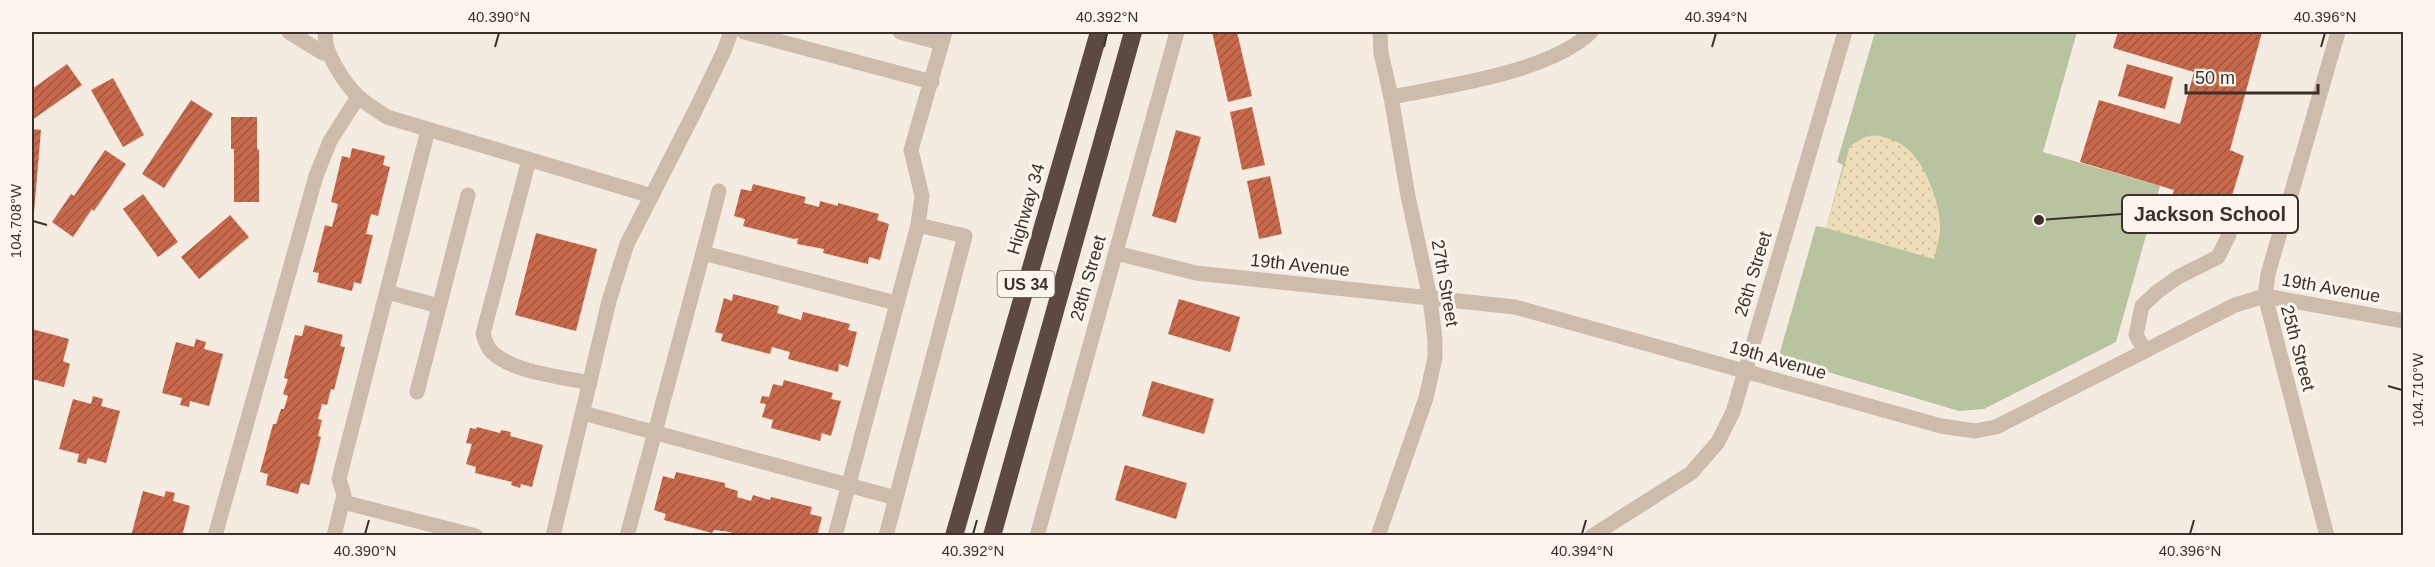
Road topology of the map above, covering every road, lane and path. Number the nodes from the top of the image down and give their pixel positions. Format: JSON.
{"nodes":[{"id":1,"x":289,"y":32,"type":"edge"},
{"id":2,"x":326,"y":32,"type":"edge"},
{"id":3,"x":731,"y":32,"type":"edge"},
{"id":4,"x":744,"y":32,"type":"edge"},
{"id":5,"x":900,"y":32,"type":"edge"},
{"id":6,"x":1099,"y":32,"type":"edge"},
{"id":7,"x":1133,"y":32,"type":"edge"},
{"id":8,"x":1178,"y":32,"type":"edge"},
{"id":9,"x":1380,"y":32,"type":"edge"},
{"id":10,"x":1591,"y":32,"type":"edge"},
{"id":11,"x":1845,"y":32,"type":"edge"},
{"id":12,"x":2338,"y":32,"type":"edge"},
{"id":13,"x":943,"y":37,"type":"edge"},
{"id":14,"x":327,"y":52,"type":"junction"},
{"id":15,"x":932,"y":82,"type":"junction"},
{"id":16,"x":358,"y":97,"type":"junction"},
{"id":17,"x":1391,"y":97,"type":"junction"},
{"id":18,"x":428,"y":130,"type":"junction"},
{"id":19,"x":529,"y":160,"type":"junction"},
{"id":20,"x":719,"y":191,"type":"dead end"},
{"id":21,"x":468,"y":195,"type":"dead end"},
{"id":22,"x":652,"y":196,"type":"junction"},
{"id":23,"x":918,"y":225,"type":"junction"},
{"id":24,"x":2229,"y":235,"type":"dead end"},
{"id":25,"x":703,"y":253,"type":"junction"},
{"id":26,"x":1116,"y":253,"type":"junction"},
{"id":27,"x":387,"y":292,"type":"junction"},
{"id":28,"x":2265,"y":296,"type":"junction"},
{"id":29,"x":1430,"y":298,"type":"junction"},
{"id":30,"x":897,"y":303,"type":"junction"},
{"id":31,"x":439,"y":306,"type":"junction"},
{"id":32,"x":2403,"y":321,"type":"edge"},
{"id":33,"x":2145,"y":351,"type":"junction"},
{"id":34,"x":1744,"y":370,"type":"junction"},
{"id":35,"x":590,"y":383,"type":"junction"},
{"id":36,"x":417,"y":392,"type":"dead end"},
{"id":37,"x":583,"y":414,"type":"junction"},
{"id":38,"x":655,"y":432,"type":"junction"},
{"id":39,"x":849,"y":484,"type":"junction"},
{"id":40,"x":896,"y":498,"type":"junction"},
{"id":41,"x":343,"y":502,"type":"junction"},
{"id":42,"x":216,"y":536,"type":"edge"},
{"id":43,"x":334,"y":536,"type":"edge"},
{"id":44,"x":476,"y":536,"type":"edge"},
{"id":45,"x":553,"y":536,"type":"edge"},
{"id":46,"x":627,"y":536,"type":"edge"},
{"id":47,"x":835,"y":536,"type":"edge"},
{"id":48,"x":886,"y":536,"type":"edge"},
{"id":49,"x":954,"y":536,"type":"edge"},
{"id":50,"x":992,"y":536,"type":"edge"},
{"id":51,"x":1037,"y":536,"type":"edge"},
{"id":52,"x":1378,"y":536,"type":"edge"},
{"id":53,"x":1592,"y":536,"type":"edge"},
{"id":54,"x":2327,"y":536,"type":"edge"}],
"edges":[{"from":1,"to":14,"type":"street"},
{"from":2,"to":14,"type":"street"},
{"from":3,"to":22,"type":"street"},
{"from":4,"to":15,"type":"street"},
{"from":5,"to":13,"type":"street"},
{"from":6,"to":49,"type":"highway","name":"Highway 34","number":"US 34"},
{"from":7,"to":50,"type":"highway","number":"US 34"},
{"from":8,"to":26,"type":"street","name":"28th Street"},
{"from":9,"to":17,"type":"street","name":"27th Street"},
{"from":10,"to":17,"type":"street"},
{"from":11,"to":34,"type":"street","name":"26th Street"},
{"from":12,"to":28,"type":"street","name":"25th Street"},
{"from":13,"to":15,"type":"street"},
{"from":14,"to":16,"type":"street"},
{"from":15,"to":23,"type":"street"},
{"from":16,"to":18,"type":"street"},
{"from":16,"to":42,"type":"street"},
{"from":17,"to":29,"type":"street","name":"27th Street"},
{"from":18,"to":19,"type":"street"},
{"from":18,"to":27,"type":"street"},
{"from":19,"to":22,"type":"street"},
{"from":19,"to":35,"type":"street"},
{"from":20,"to":25,"type":"street"},
{"from":21,"to":31,"type":"street"},
{"from":22,"to":35,"type":"street"},
{"from":23,"to":30,"type":"street"},
{"from":23,"to":40,"type":"street"},
{"from":24,"to":33,"type":"street"},
{"from":25,"to":30,"type":"street"},
{"from":25,"to":38,"type":"street"},
{"from":26,"to":29,"type":"street","name":"19th Avenue"},
{"from":26,"to":51,"type":"street","name":"28th Street"},
{"from":27,"to":31,"type":"street"},
{"from":27,"to":41,"type":"street"},
{"from":28,"to":32,"type":"street","name":"19th Avenue"},
{"from":28,"to":33,"type":"street","name":"19th Avenue"},
{"from":28,"to":54,"type":"street","name":"25th Street"},
{"from":29,"to":34,"type":"street","name":"19th Avenue"},
{"from":29,"to":52,"type":"street","name":"27th Street"},
{"from":30,"to":39,"type":"street"},
{"from":31,"to":36,"type":"street"},
{"from":33,"to":34,"type":"street","name":"19th Avenue"},
{"from":34,"to":53,"type":"street","name":"26th Street"},
{"from":35,"to":37,"type":"street"},
{"from":37,"to":38,"type":"street"},
{"from":37,"to":45,"type":"street"},
{"from":38,"to":39,"type":"street"},
{"from":38,"to":46,"type":"street"},
{"from":39,"to":40,"type":"street"},
{"from":39,"to":47,"type":"street"},
{"from":40,"to":48,"type":"street"},
{"from":41,"to":43,"type":"street"},
{"from":41,"to":44,"type":"street"}]}
